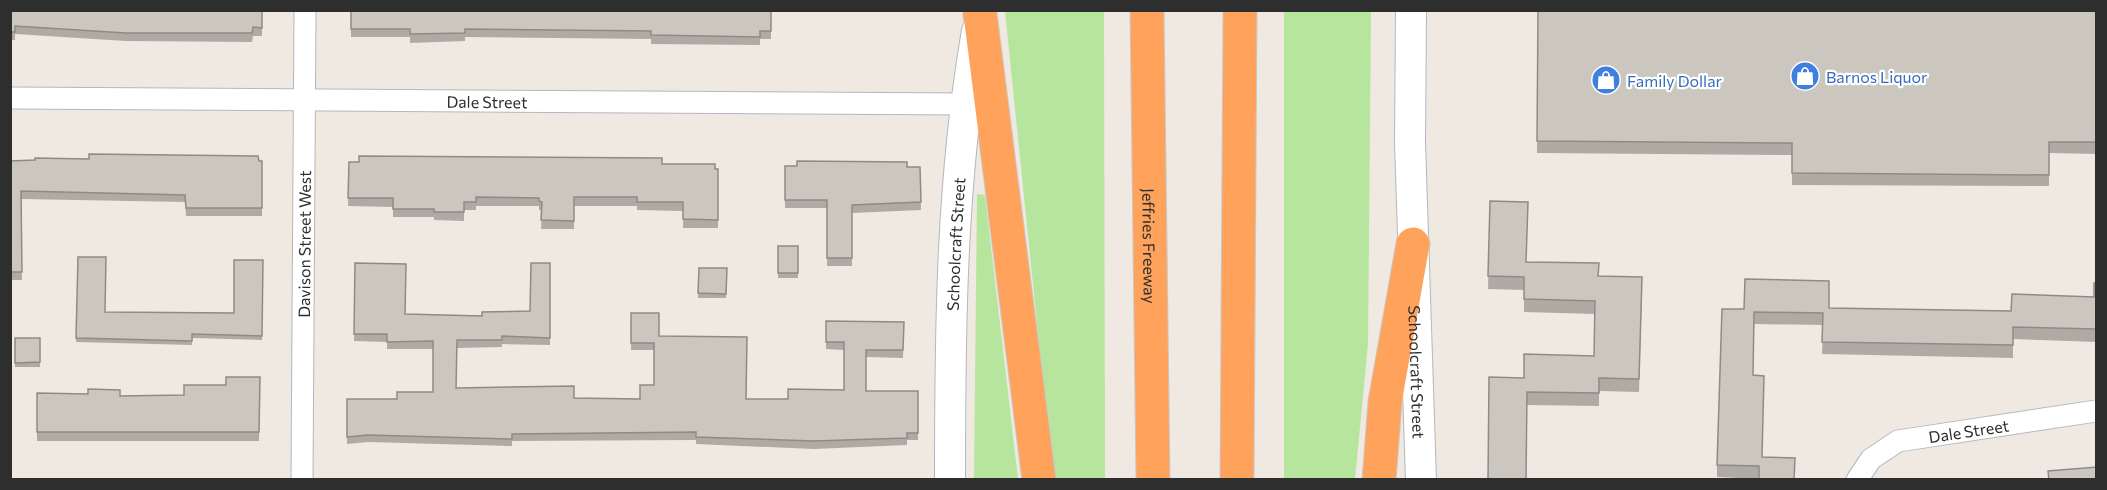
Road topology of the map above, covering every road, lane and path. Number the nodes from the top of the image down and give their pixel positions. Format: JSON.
{"nodes":[{"id":1,"x":305,"y":10,"type":"edge"},
{"id":2,"x":1148,"y":10,"type":"edge"},
{"id":3,"x":1240,"y":10,"type":"edge"},
{"id":4,"x":1411,"y":10,"type":"edge"},
{"id":5,"x":980,"y":12,"type":"edge"},
{"id":6,"x":10,"y":98,"type":"edge"},
{"id":7,"x":305,"y":99,"type":"junction"},
{"id":8,"x":964,"y":105,"type":"junction"},
{"id":9,"x":1413,"y":244,"type":"junction"},
{"id":10,"x":2097,"y":411,"type":"edge"},
{"id":11,"x":302,"y":480,"type":"edge"},
{"id":12,"x":950,"y":480,"type":"edge"},
{"id":13,"x":1039,"y":480,"type":"edge"},
{"id":14,"x":1153,"y":480,"type":"edge"},
{"id":15,"x":1237,"y":480,"type":"edge"},
{"id":16,"x":1378,"y":480,"type":"edge"},
{"id":17,"x":1421,"y":480,"type":"edge"},
{"id":18,"x":1857,"y":480,"type":"edge"}],
"edges":[{"from":1,"to":7,"type":"street","name":"Davison Street West"},
{"from":2,"to":14,"type":"highway","name":"Jeffries Freeway"},
{"from":3,"to":15,"type":"highway"},
{"from":4,"to":9,"type":"main road","name":"Schoolcraft Street"},
{"from":5,"to":8,"type":"main road","name":"Schoolcraft Street"},
{"from":5,"to":13,"type":"highway"},
{"from":6,"to":7,"type":"street","name":"Dale Street"},
{"from":7,"to":8,"type":"street","name":"Dale Street"},
{"from":7,"to":11,"type":"street","name":"Davison Street West"},
{"from":8,"to":12,"type":"main road","name":"Schoolcraft Street"},
{"from":9,"to":16,"type":"highway"},
{"from":9,"to":17,"type":"main road","name":"Schoolcraft Street"},
{"from":10,"to":18,"type":"street","name":"Dale Street"}]}
